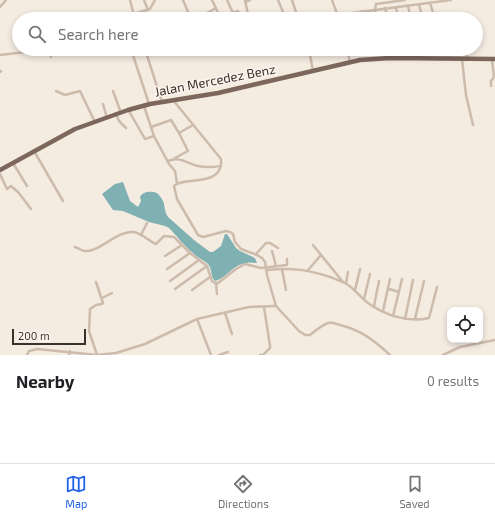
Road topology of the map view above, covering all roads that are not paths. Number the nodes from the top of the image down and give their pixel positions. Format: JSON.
{"nodes":[{"id":1,"x":6,"y":0,"type":"edge"},
{"id":2,"x":130,"y":0,"type":"edge"},
{"id":3,"x":144,"y":0,"type":"edge"},
{"id":4,"x":155,"y":0,"type":"edge"},
{"id":5,"x":183,"y":0,"type":"edge"},
{"id":6,"x":212,"y":0,"type":"edge"},
{"id":7,"x":228,"y":0,"type":"edge"},
{"id":8,"x":250,"y":0,"type":"edge"},
{"id":9,"x":278,"y":0,"type":"edge"},
{"id":10,"x":292,"y":0,"type":"edge"},
{"id":11,"x":332,"y":0,"type":"edge"},
{"id":12,"x":403,"y":0,"type":"edge"},
{"id":13,"x":451,"y":0,"type":"edge"},
{"id":14,"x":245,"y":1,"type":"edge"},
{"id":15,"x":392,"y":1,"type":"edge"},
{"id":16,"x":381,"y":2,"type":"edge"},
{"id":17,"x":430,"y":2,"type":"edge"},
{"id":18,"x":419,"y":5,"type":"junction"},
{"id":19,"x":408,"y":6,"type":"junction"},
{"id":20,"x":0,"y":7,"type":"edge"},
{"id":21,"x":216,"y":8,"type":"junction"},
{"id":22,"x":385,"y":8,"type":"junction"},
{"id":23,"x":396,"y":8,"type":"junction"},
{"id":24,"x":148,"y":10,"type":"junction"},
{"id":25,"x":375,"y":10,"type":"junction"},
{"id":26,"x":362,"y":11,"type":"joint"},
{"id":27,"x":133,"y":12,"type":"edge"},
{"id":28,"x":141,"y":12,"type":"edge"},
{"id":29,"x":188,"y":12,"type":"edge"},
{"id":30,"x":209,"y":12,"type":"edge"},
{"id":31,"x":218,"y":12,"type":"edge"},
{"id":32,"x":233,"y":12,"type":"edge"},
{"id":33,"x":247,"y":12,"type":"edge"},
{"id":34,"x":283,"y":12,"type":"edge"},
{"id":35,"x":297,"y":12,"type":"edge"},
{"id":36,"x":336,"y":12,"type":"edge"},
{"id":37,"x":356,"y":12,"type":"edge"},
{"id":38,"x":386,"y":12,"type":"edge"},
{"id":39,"x":397,"y":12,"type":"edge"},
{"id":40,"x":409,"y":12,"type":"edge"},
{"id":41,"x":421,"y":12,"type":"edge"},
{"id":42,"x":433,"y":12,"type":"edge"},
{"id":43,"x":12,"y":53,"type":"edge"},
{"id":44,"x":0,"y":55,"type":"edge"},
{"id":45,"x":133,"y":56,"type":"edge"},
{"id":46,"x":147,"y":56,"type":"edge"},
{"id":47,"x":310,"y":56,"type":"edge"},
{"id":48,"x":348,"y":56,"type":"edge"},
{"id":49,"x":448,"y":56,"type":"edge"},
{"id":50,"x":386,"y":58,"type":"joint"},
{"id":51,"x":423,"y":58,"type":"joint"},
{"id":52,"x":449,"y":59,"type":"junction"},
{"id":53,"x":465,"y":59,"type":"junction"},
{"id":54,"x":494,"y":59,"type":"edge"},
{"id":55,"x":350,"y":62,"type":"junction"},
{"id":56,"x":313,"y":71,"type":"junction"},
{"id":57,"x":491,"y":86,"type":"dead end"},
{"id":58,"x":56,"y":91,"type":"dead end"},
{"id":59,"x":113,"y":91,"type":"dead end"},
{"id":60,"x":173,"y":100,"type":"junction"},
{"id":61,"x":162,"y":102,"type":"junction"},
{"id":62,"x":102,"y":104,"type":"dead end"},
{"id":63,"x":150,"y":104,"type":"junction"},
{"id":64,"x":144,"y":106,"type":"junction"},
{"id":65,"x":128,"y":110,"type":"junction"},
{"id":66,"x":119,"y":113,"type":"junction"},
{"id":67,"x":107,"y":118,"type":"junction"},
{"id":68,"x":95,"y":122,"type":"junction"},
{"id":69,"x":193,"y":125,"type":"junction"},
{"id":70,"x":473,"y":125,"type":"dead end"},
{"id":71,"x":126,"y":128,"type":"dead end"},
{"id":72,"x":150,"y":128,"type":"junction"},
{"id":73,"x":179,"y":133,"type":"junction"},
{"id":74,"x":154,"y":136,"type":"junction"},
{"id":75,"x":34,"y":151,"type":"junction"},
{"id":76,"x":174,"y":158,"type":"junction"},
{"id":77,"x":168,"y":161,"type":"junction"},
{"id":78,"x":13,"y":162,"type":"junction"},
{"id":79,"x":221,"y":166,"type":"junction"},
{"id":80,"x":0,"y":170,"type":"edge"},
{"id":81,"x":0,"y":174,"type":"edge"},
{"id":82,"x":177,"y":184,"type":"junction"},
{"id":83,"x":27,"y":186,"type":"dead end"},
{"id":84,"x":63,"y":201,"type":"dead end"},
{"id":85,"x":31,"y":208,"type":"dead end"},
{"id":86,"x":146,"y":223,"type":"dead end"},
{"id":87,"x":141,"y":235,"type":"junction"},
{"id":88,"x":182,"y":245,"type":"junction"},
{"id":89,"x":313,"y":245,"type":"dead end"},
{"id":90,"x":76,"y":247,"type":"dead end"},
{"id":91,"x":278,"y":248,"type":"dead end"},
{"id":92,"x":272,"y":251,"type":"dead end"},
{"id":93,"x":190,"y":253,"type":"junction"},
{"id":94,"x":256,"y":254,"type":"junction"},
{"id":95,"x":322,"y":255,"type":"junction"},
{"id":96,"x":165,"y":256,"type":"dead end"},
{"id":97,"x":287,"y":258,"type":"dead end"},
{"id":98,"x":199,"y":260,"type":"junction"},
{"id":99,"x":207,"y":266,"type":"junction"},
{"id":100,"x":276,"y":266,"type":"junction"},
{"id":101,"x":167,"y":269,"type":"dead end"},
{"id":102,"x":267,"y":269,"type":"junction"},
{"id":103,"x":282,"y":269,"type":"junction"},
{"id":104,"x":360,"y":269,"type":"dead end"},
{"id":105,"x":308,"y":270,"type":"junction"},
{"id":106,"x":348,"y":272,"type":"dead end"},
{"id":107,"x":370,"y":274,"type":"dead end"},
{"id":108,"x":210,"y":277,"type":"junction"},
{"id":109,"x":390,"y":279,"type":"dead end"},
{"id":110,"x":402,"y":279,"type":"dead end"},
{"id":111,"x":413,"y":280,"type":"dead end"},
{"id":112,"x":170,"y":281,"type":"dead end"},
{"id":113,"x":379,"y":281,"type":"dead end"},
{"id":114,"x":424,"y":281,"type":"dead end"},
{"id":115,"x":96,"y":282,"type":"dead end"},
{"id":116,"x":216,"y":283,"type":"junction"},
{"id":117,"x":345,"y":283,"type":"junction"},
{"id":118,"x":437,"y":287,"type":"dead end"},
{"id":119,"x":175,"y":289,"type":"dead end"},
{"id":120,"x":389,"y":289,"type":"junction"},
{"id":121,"x":192,"y":290,"type":"dead end"},
{"id":122,"x":286,"y":290,"type":"dead end"},
{"id":123,"x":355,"y":290,"type":"junction"},
{"id":124,"x":399,"y":292,"type":"junction"},
{"id":125,"x":112,"y":293,"type":"dead end"},
{"id":126,"x":217,"y":294,"type":"dead end"},
{"id":127,"x":102,"y":298,"type":"junction"},
{"id":128,"x":364,"y":300,"type":"junction"},
{"id":129,"x":276,"y":306,"type":"junction"},
{"id":130,"x":374,"y":306,"type":"junction"},
{"id":131,"x":264,"y":307,"type":"junction"},
{"id":132,"x":383,"y":311,"type":"junction"},
{"id":133,"x":225,"y":313,"type":"junction"},
{"id":134,"x":393,"y":316,"type":"junction"},
{"id":135,"x":197,"y":319,"type":"junction"},
{"id":136,"x":405,"y":319,"type":"junction"},
{"id":137,"x":415,"y":319,"type":"junction"},
{"id":138,"x":232,"y":334,"type":"dead end"},
{"id":139,"x":495,"y":340,"type":"edge"},
{"id":140,"x":70,"y":351,"type":"junction"},
{"id":141,"x":228,"y":352,"type":"dead end"},
{"id":142,"x":97,"y":354,"type":"edge"},
{"id":143,"x":27,"y":355,"type":"edge"},
{"id":144,"x":69,"y":355,"type":"edge"},
{"id":145,"x":211,"y":355,"type":"edge"},
{"id":146,"x":219,"y":355,"type":"edge"},
{"id":147,"x":260,"y":355,"type":"edge"},
{"id":148,"x":263,"y":355,"type":"edge"},
{"id":149,"x":390,"y":355,"type":"edge"},
{"id":150,"x":444,"y":355,"type":"edge"}],
"edges":[{"from":1,"to":20,"type":"street"},
{"from":2,"to":27,"type":"street"},
{"from":3,"to":24,"type":"street"},
{"from":4,"to":24,"type":"street"},
{"from":5,"to":29,"type":"street"},
{"from":6,"to":21,"type":"street"},
{"from":7,"to":32,"type":"street"},
{"from":8,"to":14,"type":"street"},
{"from":9,"to":34,"type":"street"},
{"from":10,"to":35,"type":"street"},
{"from":11,"to":36,"type":"street"},
{"from":12,"to":15,"type":"street"},
{"from":13,"to":17,"type":"street"},
{"from":14,"to":33,"type":"street"},
{"from":15,"to":16,"type":"street"},
{"from":16,"to":25,"type":"street"},
{"from":17,"to":18,"type":"street"},
{"from":17,"to":42,"type":"street"},
{"from":18,"to":19,"type":"street"},
{"from":18,"to":41,"type":"street"},
{"from":19,"to":23,"type":"street"},
{"from":19,"to":40,"type":"street"},
{"from":21,"to":30,"type":"street"},
{"from":21,"to":31,"type":"street"},
{"from":22,"to":23,"type":"street"},
{"from":22,"to":25,"type":"street"},
{"from":22,"to":38,"type":"street"},
{"from":23,"to":39,"type":"street"},
{"from":24,"to":28,"type":"street"},
{"from":25,"to":26,"type":"street"},
{"from":26,"to":37,"type":"street"},
{"from":43,"to":44,"type":"street"},
{"from":45,"to":63,"type":"street"},
{"from":46,"to":61,"type":"street"},
{"from":47,"to":56,"type":"street"},
{"from":48,"to":55,"type":"street"},
{"from":49,"to":52,"type":"street"},
{"from":50,"to":51,"type":"main road","name":"Jalan Mercedez Benz"},
{"from":50,"to":55,"type":"main road","name":"Jalan Mercedez Benz"},
{"from":51,"to":52,"type":"main road","name":"Jalan Mercedez Benz"},
{"from":52,"to":53,"type":"main road","name":"Jalan Mercedez Benz"},
{"from":53,"to":54,"type":"main road","name":"Jalan Mercedez Benz"},
{"from":53,"to":70,"type":"street"},
{"from":54,"to":57,"type":"street"},
{"from":55,"to":56,"type":"main road","name":"Jalan Mercedez Benz"},
{"from":56,"to":60,"type":"main road","name":"Jalan Mercedez Benz"},
{"from":58,"to":68,"type":"street"},
{"from":59,"to":66,"type":"street"},
{"from":60,"to":61,"type":"main road","name":"Jalan Mercedez Benz"},
{"from":60,"to":69,"type":"street"},
{"from":61,"to":63,"type":"main road","name":"Jalan Mercedez Benz"},
{"from":62,"to":67,"type":"street"},
{"from":63,"to":64,"type":"main road","name":"Jalan Mercedez Benz"},
{"from":64,"to":65,"type":"main road","name":"Jalan Mercedez Benz"},
{"from":64,"to":72,"type":"street"},
{"from":65,"to":66,"type":"main road","name":"Jalan Mercedez Benz"},
{"from":65,"to":74,"type":"street"},
{"from":66,"to":67,"type":"main road","name":"Jalan Mercedez Benz"},
{"from":66,"to":71,"type":"street"},
{"from":67,"to":68,"type":"main road","name":"Jalan Mercedez Benz"},
{"from":68,"to":75,"type":"main road","name":"Jalan Mercedez Benz"},
{"from":69,"to":73,"type":"street"},
{"from":69,"to":79,"type":"street"},
{"from":72,"to":73,"type":"street"},
{"from":72,"to":74,"type":"street"},
{"from":73,"to":76,"type":"street"},
{"from":74,"to":77,"type":"street"},
{"from":75,"to":78,"type":"main road","name":"Jalan Mercedez Benz"},
{"from":75,"to":84,"type":"street"},
{"from":76,"to":77,"type":"street"},
{"from":76,"to":79,"type":"street"},
{"from":77,"to":82,"type":"street"},
{"from":78,"to":80,"type":"main road","name":"Jalan Mercedez Benz"},
{"from":78,"to":83,"type":"street"},
{"from":79,"to":82,"type":"street"},
{"from":81,"to":85,"type":"street"},
{"from":82,"to":94,"type":"street"},
{"from":86,"to":87,"type":"street"},
{"from":87,"to":88,"type":"street"},
{"from":87,"to":90,"type":"street"},
{"from":88,"to":93,"type":"street"},
{"from":88,"to":96,"type":"street"},
{"from":89,"to":95,"type":"street"},
{"from":91,"to":94,"type":"street"},
{"from":92,"to":100,"type":"street"},
{"from":93,"to":98,"type":"street"},
{"from":93,"to":101,"type":"street"},
{"from":94,"to":102,"type":"street"},
{"from":95,"to":105,"type":"street"},
{"from":95,"to":117,"type":"street"},
{"from":97,"to":100,"type":"street"},
{"from":98,"to":99,"type":"street"},
{"from":98,"to":112,"type":"street"},
{"from":99,"to":108,"type":"street"},
{"from":99,"to":119,"type":"street"},
{"from":100,"to":102,"type":"street"},
{"from":102,"to":103,"type":"street"},
{"from":102,"to":116,"type":"street"},
{"from":102,"to":129,"type":"street"},
{"from":103,"to":105,"type":"street"},
{"from":103,"to":122,"type":"street"},
{"from":104,"to":123,"type":"street"},
{"from":105,"to":117,"type":"street"},
{"from":106,"to":117,"type":"street"},
{"from":107,"to":128,"type":"street"},
{"from":108,"to":116,"type":"street"},
{"from":108,"to":121,"type":"street"},
{"from":109,"to":120,"type":"street"},
{"from":110,"to":124,"type":"street"},
{"from":111,"to":136,"type":"street"},
{"from":113,"to":130,"type":"street"},
{"from":114,"to":137,"type":"street"},
{"from":115,"to":127,"type":"street"},
{"from":116,"to":126,"type":"street"},
{"from":117,"to":123,"type":"street"},
{"from":118,"to":137,"type":"street"},
{"from":120,"to":124,"type":"street"},
{"from":120,"to":132,"type":"street"},
{"from":123,"to":128,"type":"street"},
{"from":124,"to":134,"type":"street"},
{"from":125,"to":127,"type":"street"},
{"from":127,"to":142,"type":"street"},
{"from":128,"to":130,"type":"street"},
{"from":129,"to":131,"type":"street"},
{"from":129,"to":149,"type":"street"},
{"from":130,"to":132,"type":"street"},
{"from":131,"to":133,"type":"street"},
{"from":131,"to":148,"type":"street"},
{"from":132,"to":134,"type":"street"},
{"from":133,"to":135,"type":"street"},
{"from":133,"to":138,"type":"street"},
{"from":134,"to":136,"type":"street"},
{"from":135,"to":142,"type":"street"},
{"from":135,"to":145,"type":"street"},
{"from":136,"to":137,"type":"street"},
{"from":139,"to":150,"type":"street"},
{"from":140,"to":142,"type":"street"},
{"from":140,"to":143,"type":"street"},
{"from":140,"to":144,"type":"street"},
{"from":141,"to":146,"type":"street"},
{"from":147,"to":148,"type":"street"}]}
